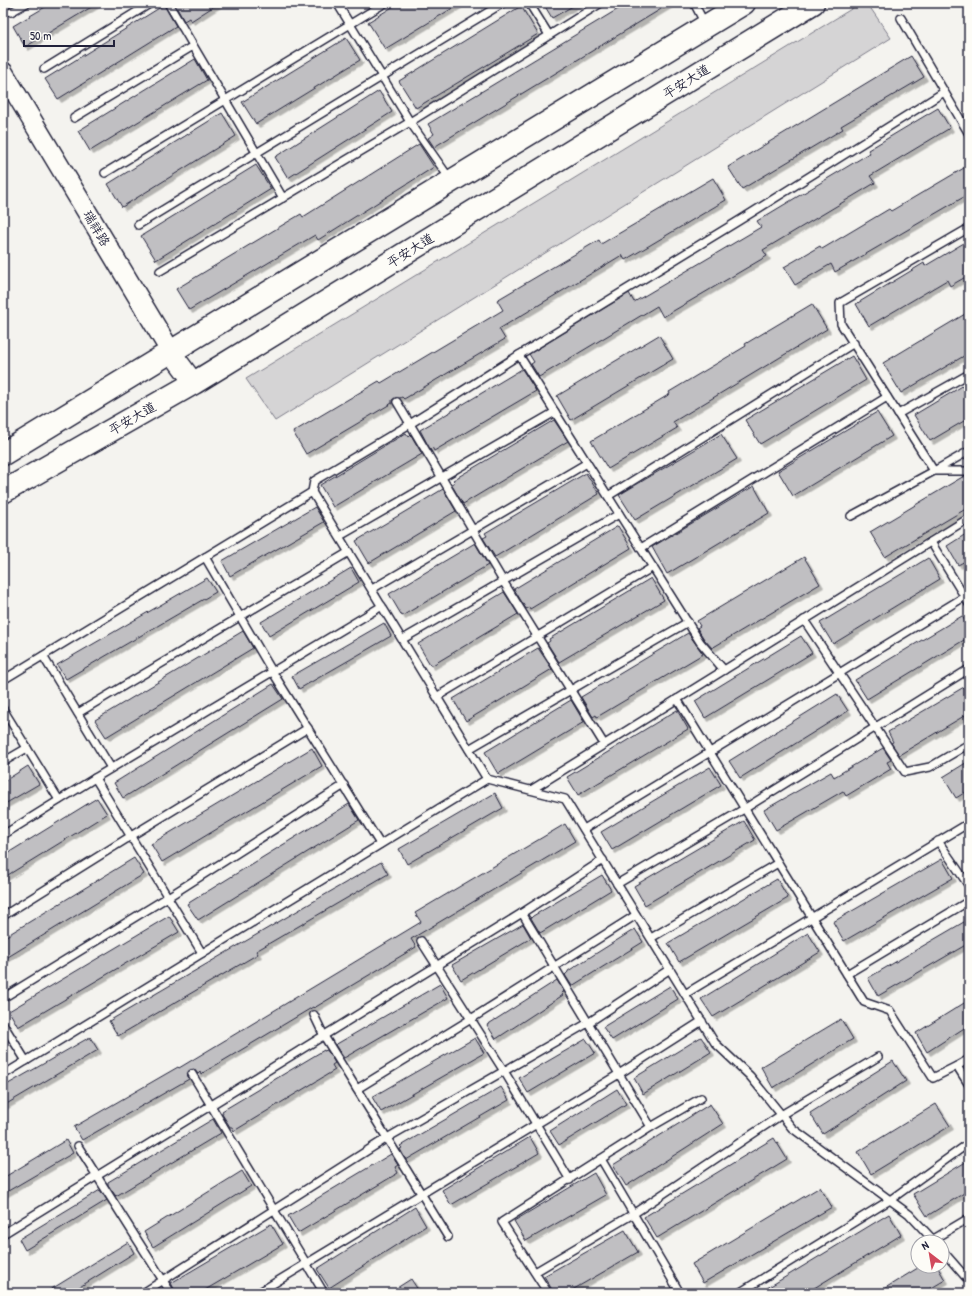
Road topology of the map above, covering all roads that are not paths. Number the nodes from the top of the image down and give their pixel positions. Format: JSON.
{"nodes":[{"id":1,"x":27,"y":3,"type":"edge"},
{"id":2,"x":151,"y":3,"type":"edge"},
{"id":3,"x":168,"y":3,"type":"edge"},
{"id":4,"x":337,"y":3,"type":"edge"},
{"id":5,"x":385,"y":3,"type":"edge"},
{"id":6,"x":504,"y":3,"type":"edge"},
{"id":7,"x":529,"y":3,"type":"edge"},
{"id":8,"x":601,"y":3,"type":"edge"},
{"id":9,"x":694,"y":3,"type":"edge"},
{"id":10,"x":744,"y":3,"type":"edge"},
{"id":11,"x":813,"y":3,"type":"edge"},
{"id":12,"x":11,"y":12,"type":"dead end"},
{"id":13,"x":901,"y":18,"type":"dead end"},
{"id":14,"x":349,"y":24,"type":"junction"},
{"id":15,"x":707,"y":26,"type":"junction"},
{"id":16,"x":549,"y":35,"type":"junction"},
{"id":17,"x":193,"y":46,"type":"junction"},
{"id":18,"x":44,"y":69,"type":"dead end"},
{"id":19,"x":3,"y":72,"type":"edge"},
{"id":20,"x":382,"y":78,"type":"junction"},
{"id":21,"x":944,"y":92,"type":"junction"},
{"id":22,"x":224,"y":100,"type":"junction"},
{"id":23,"x":74,"y":118,"type":"dead end"},
{"id":24,"x":410,"y":122,"type":"junction"},
{"id":25,"x":969,"y":134,"type":"edge"},
{"id":26,"x":257,"y":154,"type":"junction"},
{"id":27,"x":105,"y":173,"type":"dead end"},
{"id":28,"x":452,"y":181,"type":"junction"},
{"id":29,"x":283,"y":198,"type":"junction"},
{"id":30,"x":138,"y":225,"type":"dead end"},
{"id":31,"x":969,"y":228,"type":"edge"},
{"id":32,"x":160,"y":271,"type":"dead end"},
{"id":33,"x":854,"y":343,"type":"junction"},
{"id":34,"x":171,"y":352,"type":"junction"},
{"id":35,"x":519,"y":355,"type":"junction"},
{"id":36,"x":969,"y":374,"type":"edge"},
{"id":37,"x":194,"y":383,"type":"junction"},
{"id":38,"x":888,"y":397,"type":"junction"},
{"id":39,"x":397,"y":402,"type":"dead end"},
{"id":40,"x":555,"y":412,"type":"junction"},
{"id":41,"x":898,"y":414,"type":"junction"},
{"id":42,"x":410,"y":424,"type":"junction"},
{"id":43,"x":969,"y":451,"type":"edge"},
{"id":44,"x":3,"y":454,"type":"edge"},
{"id":45,"x":587,"y":462,"type":"junction"},
{"id":46,"x":934,"y":471,"type":"junction"},
{"id":47,"x":969,"y":471,"type":"edge"},
{"id":48,"x":442,"y":478,"type":"junction"},
{"id":49,"x":3,"y":492,"type":"edge"},
{"id":50,"x":312,"y":492,"type":"junction"},
{"id":51,"x":608,"y":496,"type":"junction"},
{"id":52,"x":619,"y":514,"type":"junction"},
{"id":53,"x":851,"y":516,"type":"dead end"},
{"id":54,"x":969,"y":518,"type":"edge"},
{"id":55,"x":473,"y":530,"type":"junction"},
{"id":56,"x":340,"y":536,"type":"junction"},
{"id":57,"x":931,"y":542,"type":"junction"},
{"id":58,"x":641,"y":548,"type":"junction"},
{"id":59,"x":349,"y":552,"type":"junction"},
{"id":60,"x":205,"y":557,"type":"junction"},
{"id":61,"x":653,"y":567,"type":"junction"},
{"id":62,"x":503,"y":582,"type":"junction"},
{"id":63,"x":372,"y":589,"type":"junction"},
{"id":64,"x":967,"y":595,"type":"edge"},
{"id":65,"x":969,"y":604,"type":"edge"},
{"id":66,"x":382,"y":606,"type":"junction"},
{"id":67,"x":240,"y":617,"type":"junction"},
{"id":68,"x":804,"y":620,"type":"junction"},
{"id":69,"x":688,"y":622,"type":"junction"},
{"id":70,"x":537,"y":637,"type":"junction"},
{"id":71,"x":403,"y":639,"type":"junction"},
{"id":72,"x":43,"y":656,"type":"junction"},
{"id":73,"x":969,"y":669,"type":"edge"},
{"id":74,"x":724,"y":670,"type":"junction"},
{"id":75,"x":272,"y":671,"type":"junction"},
{"id":76,"x":839,"y":674,"type":"junction"},
{"id":77,"x":3,"y":680,"type":"edge"},
{"id":78,"x":571,"y":690,"type":"junction"},
{"id":79,"x":438,"y":696,"type":"junction"},
{"id":80,"x":677,"y":699,"type":"junction"},
{"id":81,"x":3,"y":709,"type":"edge"},
{"id":82,"x":78,"y":712,"type":"junction"},
{"id":83,"x":875,"y":727,"type":"junction"},
{"id":84,"x":308,"y":728,"type":"junction"},
{"id":85,"x":604,"y":744,"type":"junction"},
{"id":86,"x":969,"y":744,"type":"edge"},
{"id":87,"x":27,"y":748,"type":"junction"},
{"id":88,"x":469,"y":749,"type":"junction"},
{"id":89,"x":710,"y":752,"type":"junction"},
{"id":90,"x":3,"y":762,"type":"edge"},
{"id":91,"x":111,"y":768,"type":"junction"},
{"id":92,"x":95,"y":778,"type":"junction"},
{"id":93,"x":487,"y":778,"type":"junction"},
{"id":94,"x":344,"y":785,"type":"junction"},
{"id":95,"x":531,"y":790,"type":"junction"},
{"id":96,"x":59,"y":800,"type":"junction"},
{"id":97,"x":744,"y":809,"type":"junction"},
{"id":98,"x":969,"y":823,"type":"edge"},
{"id":99,"x":584,"y":829,"type":"junction"},
{"id":100,"x":3,"y":835,"type":"edge"},
{"id":101,"x":131,"y":836,"type":"junction"},
{"id":102,"x":938,"y":841,"type":"junction"},
{"id":103,"x":380,"y":844,"type":"junction"},
{"id":104,"x":603,"y":860,"type":"junction"},
{"id":105,"x":778,"y":863,"type":"junction"},
{"id":106,"x":617,"y":884,"type":"junction"},
{"id":107,"x":969,"y":886,"type":"edge"},
{"id":108,"x":168,"y":897,"type":"junction"},
{"id":109,"x":969,"y":900,"type":"edge"},
{"id":110,"x":522,"y":913,"type":"junction"},
{"id":111,"x":636,"y":915,"type":"junction"},
{"id":112,"x":3,"y":916,"type":"edge"},
{"id":113,"x":811,"y":917,"type":"junction"},
{"id":114,"x":651,"y":938,"type":"junction"},
{"id":115,"x":421,"y":941,"type":"dead end"},
{"id":116,"x":202,"y":953,"type":"junction"},
{"id":117,"x":436,"y":966,"type":"junction"},
{"id":118,"x":554,"y":966,"type":"junction"},
{"id":119,"x":670,"y":969,"type":"junction"},
{"id":120,"x":847,"y":974,"type":"junction"},
{"id":121,"x":685,"y":994,"type":"junction"},
{"id":122,"x":3,"y":998,"type":"edge"},
{"id":123,"x":314,"y":1015,"type":"dead end"},
{"id":124,"x":471,"y":1019,"type":"junction"},
{"id":125,"x":702,"y":1021,"type":"junction"},
{"id":126,"x":588,"y":1023,"type":"junction"},
{"id":127,"x":3,"y":1024,"type":"edge"},
{"id":128,"x":324,"y":1036,"type":"junction"},
{"id":129,"x":878,"y":1057,"type":"dead end"},
{"id":130,"x":969,"y":1059,"type":"edge"},
{"id":131,"x":26,"y":1061,"type":"junction"},
{"id":132,"x":957,"y":1066,"type":"junction"},
{"id":133,"x":504,"y":1071,"type":"junction"},
{"id":134,"x":192,"y":1074,"type":"dead end"},
{"id":135,"x":619,"y":1074,"type":"junction"},
{"id":136,"x":3,"y":1075,"type":"edge"},
{"id":137,"x":969,"y":1085,"type":"edge"},
{"id":138,"x":357,"y":1089,"type":"junction"},
{"id":139,"x":701,"y":1098,"type":"dead end"},
{"id":140,"x":211,"y":1106,"type":"junction"},
{"id":141,"x":781,"y":1114,"type":"junction"},
{"id":142,"x":536,"y":1124,"type":"junction"},
{"id":143,"x":651,"y":1127,"type":"junction"},
{"id":144,"x":387,"y":1138,"type":"junction"},
{"id":145,"x":969,"y":1143,"type":"edge"},
{"id":146,"x":78,"y":1146,"type":"dead end"},
{"id":147,"x":601,"y":1159,"type":"junction"},
{"id":148,"x":98,"y":1176,"type":"junction"},
{"id":149,"x":570,"y":1180,"type":"junction"},
{"id":150,"x":422,"y":1194,"type":"junction"},
{"id":151,"x":890,"y":1200,"type":"junction"},
{"id":152,"x":274,"y":1211,"type":"junction"},
{"id":153,"x":633,"y":1214,"type":"junction"},
{"id":154,"x":969,"y":1218,"type":"edge"},
{"id":155,"x":3,"y":1234,"type":"edge"},
{"id":156,"x":927,"y":1234,"type":"edge"},
{"id":157,"x":944,"y":1234,"type":"edge"},
{"id":158,"x":448,"y":1237,"type":"dead end"},
{"id":159,"x":950,"y":1259,"type":"edge"},
{"id":160,"x":306,"y":1264,"type":"junction"},
{"id":161,"x":535,"y":1272,"type":"junction"},
{"id":162,"x":163,"y":1281,"type":"junction"},
{"id":163,"x":969,"y":1281,"type":"edge"},
{"id":164,"x":143,"y":1293,"type":"edge"},
{"id":165,"x":171,"y":1293,"type":"edge"},
{"id":166,"x":258,"y":1293,"type":"edge"},
{"id":167,"x":324,"y":1293,"type":"edge"},
{"id":168,"x":548,"y":1293,"type":"edge"},
{"id":169,"x":680,"y":1293,"type":"edge"},
{"id":170,"x":739,"y":1293,"type":"edge"}],
"edges":[{"from":1,"to":12,"type":"lane"},
{"from":2,"to":18,"type":"lane"},
{"from":3,"to":17,"type":"lane"},
{"from":4,"to":14,"type":"lane"},
{"from":5,"to":14,"type":"lane"},
{"from":6,"to":20,"type":"lane"},
{"from":7,"to":16,"type":"lane"},
{"from":8,"to":16,"type":"lane"},
{"from":9,"to":15,"type":"lane"},
{"from":10,"to":15,"type":"main road"},
{"from":11,"to":37,"type":"main road","name":"平安大道"},
{"from":13,"to":21,"type":"lane"},
{"from":14,"to":20,"type":"lane"},
{"from":14,"to":22,"type":"lane"},
{"from":15,"to":28,"type":"main road"},
{"from":16,"to":24,"type":"lane"},
{"from":17,"to":22,"type":"lane"},
{"from":17,"to":23,"type":"lane"},
{"from":19,"to":34,"type":"street","name":"瑞祥路"},
{"from":20,"to":24,"type":"lane"},
{"from":20,"to":26,"type":"lane"},
{"from":21,"to":25,"type":"lane"},
{"from":21,"to":35,"type":"lane"},
{"from":22,"to":26,"type":"lane"},
{"from":22,"to":27,"type":"lane"},
{"from":24,"to":28,"type":"lane"},
{"from":24,"to":29,"type":"lane"},
{"from":26,"to":29,"type":"lane"},
{"from":26,"to":30,"type":"lane"},
{"from":28,"to":34,"type":"main road"},
{"from":29,"to":32,"type":"lane"},
{"from":31,"to":33,"type":"lane"},
{"from":33,"to":38,"type":"lane"},
{"from":33,"to":51,"type":"lane"},
{"from":34,"to":37,"type":"street","name":"瑞祥路"},
{"from":34,"to":44,"type":"main road"},
{"from":35,"to":40,"type":"lane"},
{"from":35,"to":42,"type":"lane"},
{"from":36,"to":41,"type":"lane"},
{"from":37,"to":49,"type":"main road","name":"平安大道"},
{"from":38,"to":41,"type":"lane"},
{"from":38,"to":58,"type":"lane"},
{"from":39,"to":42,"type":"lane"},
{"from":40,"to":45,"type":"lane"},
{"from":40,"to":48,"type":"lane"},
{"from":41,"to":46,"type":"lane"},
{"from":42,"to":48,"type":"lane"},
{"from":42,"to":50,"type":"lane"},
{"from":43,"to":46,"type":"lane"},
{"from":45,"to":51,"type":"lane"},
{"from":45,"to":55,"type":"lane"},
{"from":46,"to":47,"type":"lane"},
{"from":46,"to":53,"type":"lane"},
{"from":48,"to":55,"type":"lane"},
{"from":48,"to":56,"type":"lane"},
{"from":50,"to":56,"type":"lane"},
{"from":50,"to":60,"type":"lane"},
{"from":51,"to":52,"type":"lane"},
{"from":52,"to":58,"type":"lane"},
{"from":52,"to":62,"type":"lane"},
{"from":54,"to":57,"type":"lane"},
{"from":55,"to":62,"type":"lane"},
{"from":55,"to":63,"type":"lane"},
{"from":56,"to":59,"type":"lane"},
{"from":57,"to":64,"type":"lane"},
{"from":57,"to":68,"type":"lane"},
{"from":58,"to":61,"type":"lane"},
{"from":59,"to":63,"type":"lane"},
{"from":59,"to":67,"type":"lane"},
{"from":60,"to":67,"type":"lane"},
{"from":60,"to":72,"type":"lane"},
{"from":61,"to":69,"type":"lane"},
{"from":61,"to":70,"type":"lane"},
{"from":62,"to":70,"type":"lane"},
{"from":62,"to":71,"type":"lane"},
{"from":63,"to":66,"type":"lane"},
{"from":64,"to":65,"type":"lane"},
{"from":64,"to":76,"type":"lane"},
{"from":66,"to":71,"type":"lane"},
{"from":66,"to":75,"type":"lane"},
{"from":67,"to":75,"type":"lane"},
{"from":67,"to":82,"type":"lane"},
{"from":68,"to":74,"type":"lane"},
{"from":68,"to":76,"type":"lane"},
{"from":69,"to":74,"type":"lane"},
{"from":69,"to":78,"type":"lane"},
{"from":70,"to":78,"type":"lane"},
{"from":70,"to":79,"type":"lane"},
{"from":71,"to":79,"type":"lane"},
{"from":72,"to":77,"type":"lane"},
{"from":72,"to":82,"type":"lane"},
{"from":73,"to":83,"type":"lane"},
{"from":74,"to":80,"type":"lane"},
{"from":75,"to":84,"type":"lane"},
{"from":75,"to":91,"type":"lane"},
{"from":76,"to":83,"type":"lane"},
{"from":76,"to":89,"type":"lane"},
{"from":78,"to":85,"type":"lane"},
{"from":78,"to":88,"type":"lane"},
{"from":79,"to":88,"type":"lane"},
{"from":80,"to":85,"type":"lane"},
{"from":80,"to":89,"type":"lane"},
{"from":81,"to":87,"type":"lane"},
{"from":82,"to":91,"type":"lane"},
{"from":83,"to":86,"type":"lane"},
{"from":83,"to":97,"type":"lane"},
{"from":84,"to":94,"type":"lane"},
{"from":84,"to":101,"type":"lane"},
{"from":85,"to":95,"type":"lane"},
{"from":87,"to":90,"type":"lane"},
{"from":87,"to":96,"type":"lane"},
{"from":88,"to":93,"type":"lane"},
{"from":89,"to":97,"type":"lane"},
{"from":89,"to":99,"type":"lane"},
{"from":91,"to":92,"type":"lane"},
{"from":92,"to":96,"type":"lane"},
{"from":92,"to":101,"type":"lane"},
{"from":93,"to":95,"type":"lane"},
{"from":93,"to":103,"type":"lane"},
{"from":94,"to":103,"type":"lane"},
{"from":94,"to":108,"type":"lane"},
{"from":95,"to":99,"type":"lane"},
{"from":96,"to":100,"type":"lane"},
{"from":97,"to":105,"type":"lane"},
{"from":97,"to":106,"type":"lane"},
{"from":98,"to":102,"type":"lane"},
{"from":99,"to":104,"type":"lane"},
{"from":101,"to":108,"type":"lane"},
{"from":101,"to":112,"type":"lane"},
{"from":102,"to":107,"type":"lane"},
{"from":102,"to":113,"type":"lane"},
{"from":103,"to":116,"type":"lane"},
{"from":104,"to":106,"type":"lane"},
{"from":104,"to":110,"type":"lane"},
{"from":105,"to":113,"type":"lane"},
{"from":105,"to":114,"type":"lane"},
{"from":106,"to":111,"type":"lane"},
{"from":108,"to":116,"type":"lane"},
{"from":108,"to":122,"type":"lane"},
{"from":109,"to":120,"type":"lane"},
{"from":110,"to":117,"type":"lane"},
{"from":110,"to":118,"type":"lane"},
{"from":111,"to":114,"type":"lane"},
{"from":111,"to":118,"type":"lane"},
{"from":113,"to":120,"type":"lane"},
{"from":113,"to":121,"type":"lane"},
{"from":114,"to":119,"type":"lane"},
{"from":115,"to":117,"type":"lane"},
{"from":116,"to":131,"type":"lane"},
{"from":117,"to":124,"type":"lane"},
{"from":117,"to":128,"type":"lane"},
{"from":118,"to":124,"type":"lane"},
{"from":118,"to":126,"type":"lane"},
{"from":119,"to":121,"type":"lane"},
{"from":119,"to":126,"type":"lane"},
{"from":120,"to":132,"type":"lane"},
{"from":121,"to":125,"type":"lane"},
{"from":123,"to":128,"type":"lane"},
{"from":124,"to":133,"type":"lane"},
{"from":124,"to":138,"type":"lane"},
{"from":125,"to":135,"type":"lane"},
{"from":125,"to":141,"type":"lane"},
{"from":126,"to":133,"type":"lane"},
{"from":126,"to":135,"type":"lane"},
{"from":127,"to":131,"type":"lane"},
{"from":128,"to":138,"type":"lane"},
{"from":128,"to":140,"type":"lane"},
{"from":129,"to":141,"type":"lane"},
{"from":130,"to":132,"type":"lane"},
{"from":131,"to":136,"type":"lane"},
{"from":132,"to":137,"type":"lane"},
{"from":133,"to":142,"type":"lane"},
{"from":133,"to":144,"type":"lane"},
{"from":134,"to":140,"type":"lane"},
{"from":135,"to":142,"type":"lane"},
{"from":135,"to":143,"type":"lane"},
{"from":138,"to":144,"type":"lane"},
{"from":139,"to":143,"type":"lane"},
{"from":140,"to":148,"type":"lane"},
{"from":140,"to":152,"type":"lane"},
{"from":141,"to":151,"type":"lane"},
{"from":141,"to":153,"type":"lane"},
{"from":142,"to":149,"type":"lane"},
{"from":142,"to":150,"type":"lane"},
{"from":143,"to":147,"type":"lane"},
{"from":144,"to":150,"type":"lane"},
{"from":144,"to":152,"type":"lane"},
{"from":145,"to":151,"type":"lane"},
{"from":146,"to":148,"type":"lane"},
{"from":147,"to":149,"type":"lane"},
{"from":147,"to":153,"type":"lane"},
{"from":148,"to":155,"type":"lane"},
{"from":148,"to":162,"type":"lane"},
{"from":149,"to":161,"type":"lane"},
{"from":150,"to":158,"type":"lane"},
{"from":150,"to":160,"type":"lane"},
{"from":151,"to":156,"type":"lane"},
{"from":151,"to":170,"type":"lane"},
{"from":152,"to":160,"type":"lane"},
{"from":152,"to":162,"type":"lane"},
{"from":153,"to":161,"type":"lane"},
{"from":153,"to":169,"type":"lane"},
{"from":154,"to":157,"type":"lane"},
{"from":159,"to":163,"type":"lane"},
{"from":160,"to":166,"type":"lane"},
{"from":160,"to":167,"type":"lane"},
{"from":161,"to":168,"type":"lane"},
{"from":162,"to":164,"type":"lane"},
{"from":162,"to":165,"type":"lane"}]}
